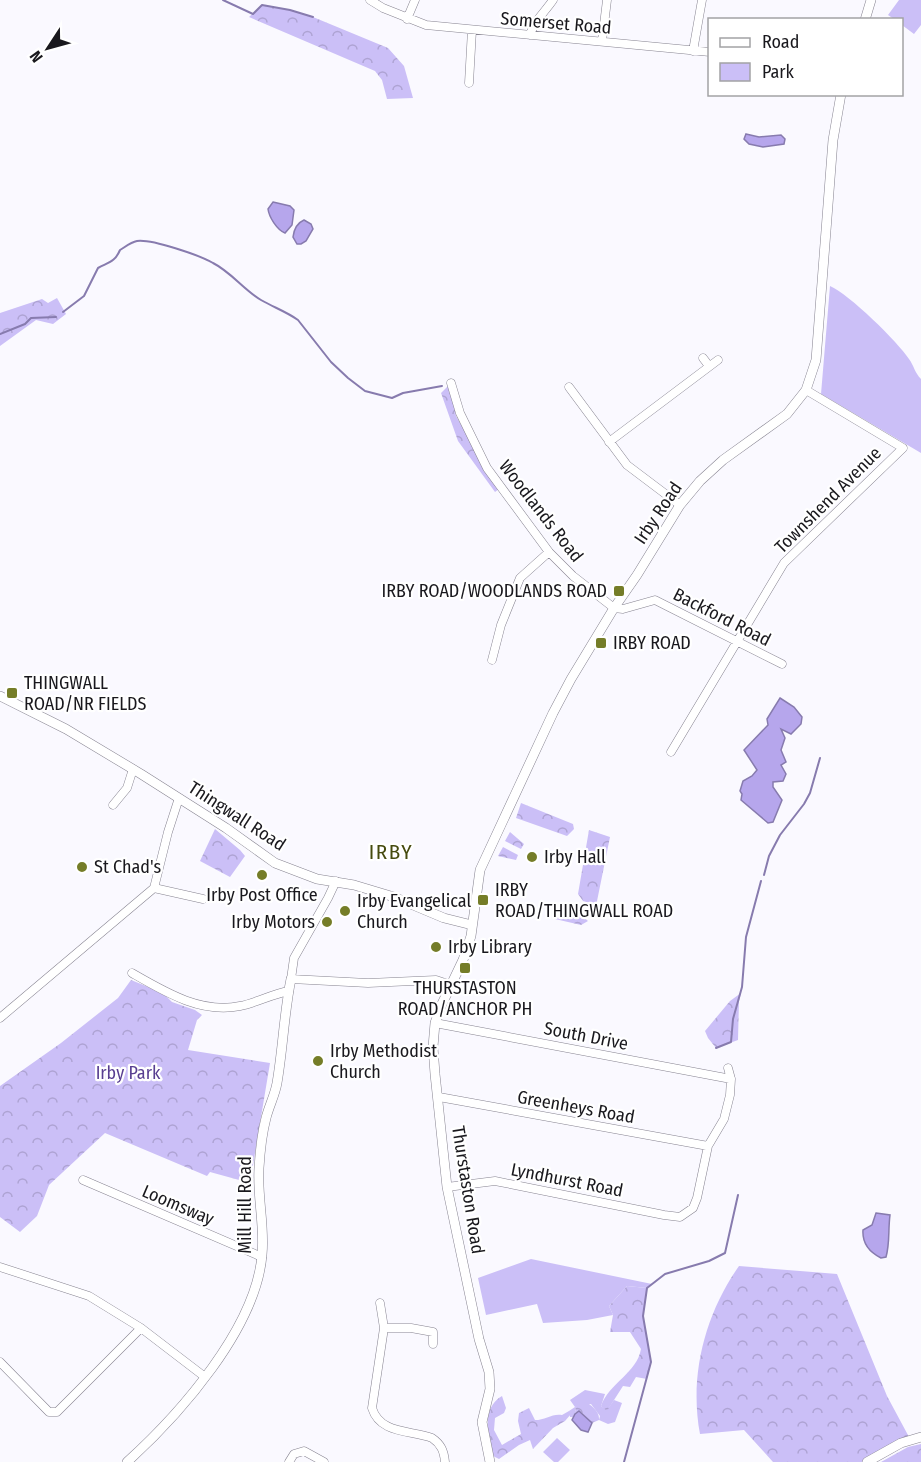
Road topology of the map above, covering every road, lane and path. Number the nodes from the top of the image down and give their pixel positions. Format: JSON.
{"nodes":[{"id":1,"x":370,"y":0,"type":"edge"},
{"id":2,"x":415,"y":0,"type":"edge"},
{"id":3,"x":553,"y":0,"type":"edge"},
{"id":4,"x":607,"y":0,"type":"edge"},
{"id":5,"x":702,"y":0,"type":"edge"},
{"id":6,"x":872,"y":0,"type":"edge"},
{"id":7,"x":866,"y":18,"type":"edge"},
{"id":8,"x":407,"y":19,"type":"junction"},
{"id":9,"x":472,"y":30,"type":"junction"},
{"id":10,"x":530,"y":35,"type":"junction"},
{"id":11,"x":602,"y":41,"type":"junction"},
{"id":12,"x":693,"y":51,"type":"junction"},
{"id":13,"x":708,"y":52,"type":"edge"},
{"id":14,"x":469,"y":83,"type":"dead end"},
{"id":15,"x":841,"y":96,"type":"edge"},
{"id":16,"x":703,"y":358,"type":"dead end"},
{"id":17,"x":718,"y":360,"type":"dead end"},
{"id":18,"x":709,"y":366,"type":"junction"},
{"id":19,"x":451,"y":383,"type":"dead end"},
{"id":20,"x":569,"y":387,"type":"dead end"},
{"id":21,"x":806,"y":390,"type":"junction"},
{"id":22,"x":609,"y":442,"type":"junction"},
{"id":23,"x":680,"y":505,"type":"junction"},
{"id":24,"x":549,"y":552,"type":"junction"},
{"id":25,"x":614,"y":608,"type":"junction"},
{"id":26,"x":739,"y":641,"type":"junction"},
{"id":27,"x":492,"y":660,"type":"dead end"},
{"id":28,"x":782,"y":664,"type":"dead end"},
{"id":29,"x":0,"y":696,"type":"edge"},
{"id":30,"x":671,"y":752,"type":"dead end"},
{"id":31,"x":133,"y":769,"type":"junction"},
{"id":32,"x":179,"y":798,"type":"junction"},
{"id":33,"x":113,"y":805,"type":"dead end"},
{"id":34,"x":336,"y":881,"type":"junction"},
{"id":35,"x":154,"y":888,"type":"junction"},
{"id":36,"x":203,"y":899,"type":"dead end"},
{"id":37,"x":472,"y":926,"type":"junction"},
{"id":38,"x":132,"y":973,"type":"dead end"},
{"id":39,"x":291,"y":979,"type":"junction"},
{"id":40,"x":451,"y":985,"type":"junction"},
{"id":41,"x":289,"y":991,"type":"junction"},
{"id":42,"x":0,"y":1018,"type":"edge"},
{"id":43,"x":435,"y":1023,"type":"junction"},
{"id":44,"x":728,"y":1068,"type":"dead end"},
{"id":45,"x":731,"y":1079,"type":"junction"},
{"id":46,"x":439,"y":1098,"type":"junction"},
{"id":47,"x":708,"y":1146,"type":"junction"},
{"id":48,"x":83,"y":1180,"type":"dead end"},
{"id":49,"x":447,"y":1187,"type":"junction"},
{"id":50,"x":262,"y":1257,"type":"junction"},
{"id":51,"x":0,"y":1267,"type":"edge"},
{"id":52,"x":380,"y":1303,"type":"dead end"},
{"id":53,"x":141,"y":1328,"type":"junction"},
{"id":54,"x":384,"y":1328,"type":"junction"},
{"id":55,"x":433,"y":1344,"type":"dead end"},
{"id":56,"x":0,"y":1362,"type":"edge"},
{"id":57,"x":205,"y":1377,"type":"junction"},
{"id":58,"x":921,"y":1437,"type":"edge"},
{"id":59,"x":128,"y":1462,"type":"edge"},
{"id":60,"x":290,"y":1462,"type":"edge"},
{"id":61,"x":324,"y":1462,"type":"edge"},
{"id":62,"x":445,"y":1462,"type":"edge"},
{"id":63,"x":490,"y":1462,"type":"edge"},
{"id":64,"x":867,"y":1462,"type":"edge"}],
"edges":[{"from":1,"to":8,"type":"street","name":"Somerset Road"},
{"from":2,"to":8,"type":"street"},
{"from":3,"to":10,"type":"street"},
{"from":4,"to":11,"type":"street"},
{"from":5,"to":12,"type":"street"},
{"from":6,"to":7,"type":"street"},
{"from":8,"to":9,"type":"street","name":"Somerset Road"},
{"from":9,"to":10,"type":"street","name":"Somerset Road"},
{"from":9,"to":14,"type":"street"},
{"from":10,"to":11,"type":"street","name":"Somerset Road"},
{"from":11,"to":12,"type":"street","name":"Somerset Road"},
{"from":12,"to":13,"type":"street","name":"Somerset Road"},
{"from":15,"to":21,"type":"street","name":"Irby Road"},
{"from":16,"to":18,"type":"street"},
{"from":17,"to":18,"type":"street"},
{"from":18,"to":22,"type":"street"},
{"from":19,"to":24,"type":"street","name":"Woodlands Road"},
{"from":20,"to":22,"type":"street"},
{"from":21,"to":23,"type":"street","name":"Irby Road"},
{"from":21,"to":26,"type":"street","name":"Townshend Avenue"},
{"from":22,"to":23,"type":"street"},
{"from":23,"to":25,"type":"street","name":"Irby Road"},
{"from":24,"to":25,"type":"street","name":"Woodlands Road"},
{"from":24,"to":27,"type":"street"},
{"from":25,"to":26,"type":"street","name":"Backford Road"},
{"from":25,"to":37,"type":"street","name":"Irby Road"},
{"from":26,"to":28,"type":"street","name":"Backford Road"},
{"from":26,"to":30,"type":"street"},
{"from":29,"to":31,"type":"street","name":"Thingwall Road"},
{"from":31,"to":32,"type":"street","name":"Thingwall Road"},
{"from":31,"to":33,"type":"street"},
{"from":32,"to":34,"type":"street","name":"Thingwall Road"},
{"from":32,"to":35,"type":"street"},
{"from":34,"to":37,"type":"street","name":"Thingwall Road"},
{"from":34,"to":39,"type":"street","name":"Mill Hill Road"},
{"from":35,"to":36,"type":"street"},
{"from":35,"to":42,"type":"street"},
{"from":37,"to":40,"type":"street","name":"Thurstaston Road"},
{"from":38,"to":41,"type":"street"},
{"from":39,"to":40,"type":"street"},
{"from":39,"to":41,"type":"street","name":"Mill Hill Road"},
{"from":40,"to":43,"type":"street","name":"Thurstaston Road"},
{"from":41,"to":50,"type":"street","name":"Mill Hill Road"},
{"from":43,"to":45,"type":"street","name":"South Drive"},
{"from":43,"to":46,"type":"street","name":"Thurstaston Road"},
{"from":44,"to":45,"type":"street"},
{"from":45,"to":47,"type":"street"},
{"from":46,"to":47,"type":"street","name":"Greenheys Road"},
{"from":46,"to":49,"type":"street","name":"Thurstaston Road"},
{"from":47,"to":49,"type":"street","name":"Lyndhurst Road"},
{"from":48,"to":50,"type":"street","name":"Loomsway"},
{"from":49,"to":63,"type":"street","name":"Thurstaston Road"},
{"from":50,"to":57,"type":"street","name":"Mill Hill Road"},
{"from":51,"to":53,"type":"street"},
{"from":52,"to":54,"type":"street"},
{"from":53,"to":56,"type":"street"},
{"from":53,"to":57,"type":"street"},
{"from":54,"to":55,"type":"street"},
{"from":54,"to":62,"type":"street"},
{"from":57,"to":59,"type":"street","name":"Mill Hill Road"},
{"from":58,"to":64,"type":"street"},
{"from":60,"to":61,"type":"street"}]}
